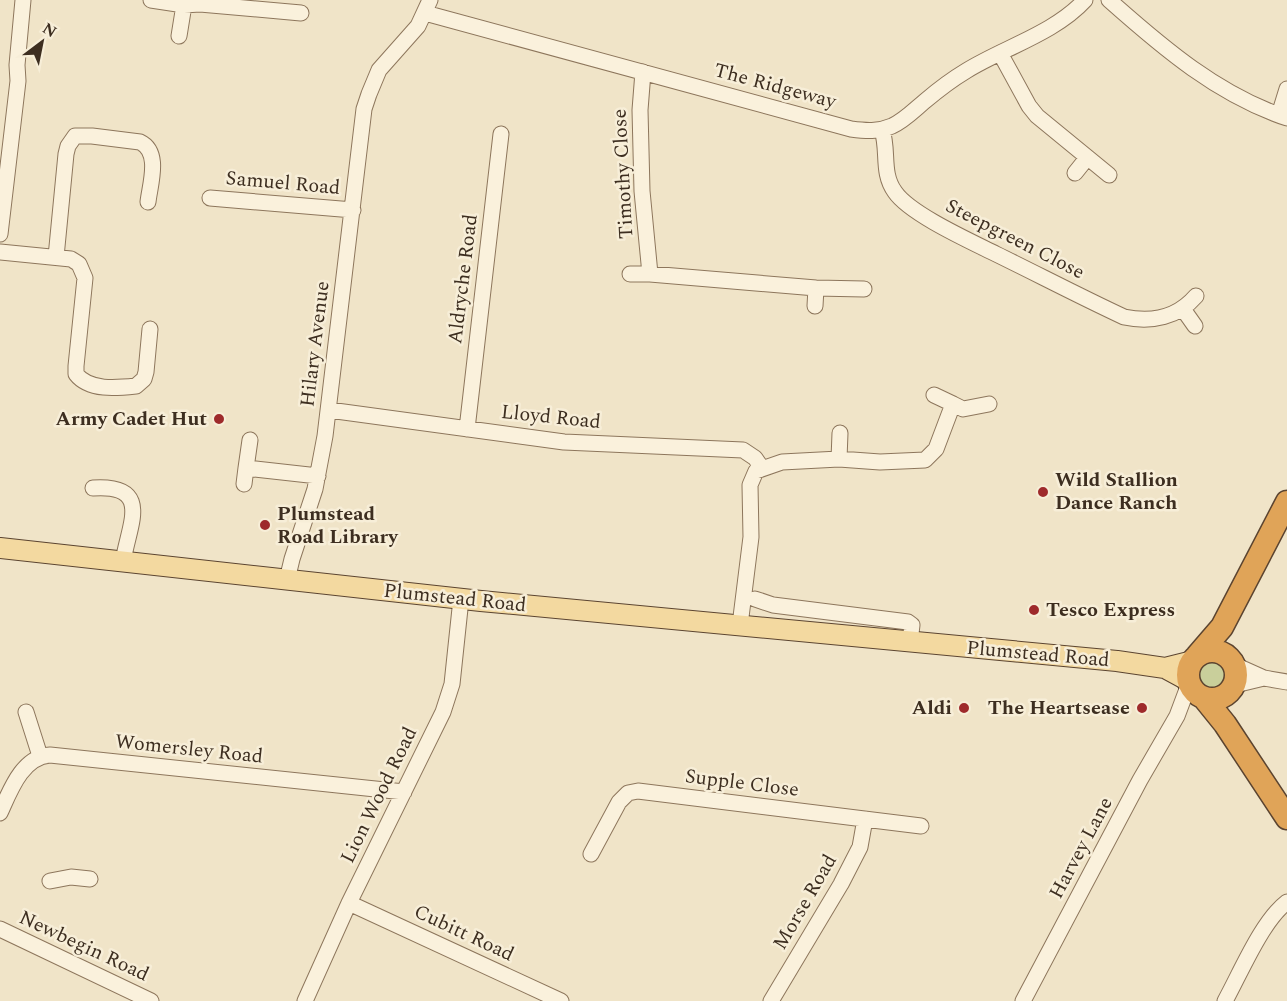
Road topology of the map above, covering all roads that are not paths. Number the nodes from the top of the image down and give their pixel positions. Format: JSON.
{"nodes":[{"id":1,"x":23,"y":0,"type":"edge"},
{"id":2,"x":151,"y":0,"type":"edge"},
{"id":3,"x":1084,"y":0,"type":"edge"},
{"id":4,"x":1109,"y":0,"type":"edge"},
{"id":5,"x":178,"y":2,"type":"edge"},
{"id":6,"x":427,"y":6,"type":"edge"},
{"id":7,"x":301,"y":13,"type":"dead end"},
{"id":8,"x":179,"y":36,"type":"dead end"},
{"id":9,"x":1000,"y":53,"type":"junction"},
{"id":10,"x":643,"y":72,"type":"junction"},
{"id":11,"x":1287,"y":89,"type":"edge"},
{"id":12,"x":1283,"y":117,"type":"edge"},
{"id":13,"x":882,"y":130,"type":"junction"},
{"id":14,"x":501,"y":134,"type":"dead end"},
{"id":15,"x":1087,"y":158,"type":"junction"},
{"id":16,"x":1074,"y":173,"type":"dead end"},
{"id":17,"x":1109,"y":175,"type":"dead end"},
{"id":18,"x":210,"y":198,"type":"dead end"},
{"id":19,"x":148,"y":202,"type":"dead end"},
{"id":20,"x":353,"y":210,"type":"junction"},
{"id":21,"x":0,"y":234,"type":"edge"},
{"id":22,"x":0,"y":252,"type":"edge"},
{"id":23,"x":56,"y":257,"type":"junction"},
{"id":24,"x":630,"y":274,"type":"dead end"},
{"id":25,"x":650,"y":274,"type":"junction"},
{"id":26,"x":816,"y":288,"type":"junction"},
{"id":27,"x":864,"y":289,"type":"dead end"},
{"id":28,"x":1196,"y":296,"type":"dead end"},
{"id":29,"x":815,"y":306,"type":"dead end"},
{"id":30,"x":1183,"y":309,"type":"junction"},
{"id":31,"x":1195,"y":326,"type":"dead end"},
{"id":32,"x":154,"y":336,"type":"dead end"},
{"id":33,"x":934,"y":395,"type":"dead end"},
{"id":34,"x":953,"y":404,"type":"junction"},
{"id":35,"x":989,"y":404,"type":"dead end"},
{"id":36,"x":328,"y":410,"type":"junction"},
{"id":37,"x":466,"y":429,"type":"junction"},
{"id":38,"x":840,"y":434,"type":"dead end"},
{"id":39,"x":250,"y":440,"type":"dead end"},
{"id":40,"x":839,"y":459,"type":"junction"},
{"id":41,"x":246,"y":468,"type":"junction"},
{"id":42,"x":762,"y":468,"type":"junction"},
{"id":43,"x":318,"y":476,"type":"junction"},
{"id":44,"x":102,"y":483,"type":"dead end"},
{"id":45,"x":244,"y":484,"type":"dead end"},
{"id":46,"x":1287,"y":502,"type":"edge"},
{"id":47,"x":0,"y":548,"type":"edge"},
{"id":48,"x":123,"y":562,"type":"junction"},
{"id":49,"x":287,"y":580,"type":"junction"},
{"id":50,"x":461,"y":599,"type":"junction"},
{"id":51,"x":755,"y":599,"type":"dead end"},
{"id":52,"x":740,"y":625,"type":"junction"},
{"id":53,"x":1222,"y":627,"type":"junction"},
{"id":54,"x":910,"y":642,"type":"junction"},
{"id":55,"x":1233,"y":675,"type":"junction"},
{"id":56,"x":1195,"y":680,"type":"junction"},
{"id":57,"x":1287,"y":682,"type":"edge"},
{"id":58,"x":27,"y":712,"type":"dead end"},
{"id":59,"x":1225,"y":724,"type":"junction"},
{"id":60,"x":40,"y":756,"type":"junction"},
{"id":61,"x":404,"y":792,"type":"junction"},
{"id":62,"x":0,"y":813,"type":"edge"},
{"id":63,"x":1287,"y":818,"type":"edge"},
{"id":64,"x":865,"y":819,"type":"junction"},
{"id":65,"x":921,"y":826,"type":"dead end"},
{"id":66,"x":591,"y":854,"type":"dead end"},
{"id":67,"x":90,"y":879,"type":"dead end"},
{"id":68,"x":50,"y":881,"type":"dead end"},
{"id":69,"x":1287,"y":902,"type":"edge"},
{"id":70,"x":350,"y":903,"type":"junction"},
{"id":71,"x":0,"y":929,"type":"edge"},
{"id":72,"x":151,"y":1001,"type":"edge"},
{"id":73,"x":305,"y":1001,"type":"edge"},
{"id":74,"x":561,"y":1001,"type":"edge"},
{"id":75,"x":771,"y":1001,"type":"edge"},
{"id":76,"x":1023,"y":1001,"type":"edge"},
{"id":77,"x":1225,"y":1001,"type":"edge"}],
"edges":[{"from":1,"to":21,"type":"street"},
{"from":2,"to":5,"type":"street"},
{"from":3,"to":9,"type":"street","name":"The Ridgeway"},
{"from":4,"to":12,"type":"street"},
{"from":5,"to":7,"type":"street"},
{"from":5,"to":8,"type":"street"},
{"from":6,"to":10,"type":"street","name":"The Ridgeway"},
{"from":6,"to":20,"type":"street","name":"Hilary Avenue"},
{"from":9,"to":13,"type":"street","name":"The Ridgeway"},
{"from":9,"to":15,"type":"street"},
{"from":10,"to":13,"type":"street","name":"The Ridgeway"},
{"from":10,"to":25,"type":"street","name":"Timothy Close"},
{"from":11,"to":12,"type":"street"},
{"from":13,"to":30,"type":"street","name":"Steepgreen Close"},
{"from":14,"to":37,"type":"street","name":"Aldryche Road"},
{"from":15,"to":16,"type":"street"},
{"from":15,"to":17,"type":"street"},
{"from":18,"to":20,"type":"street","name":"Samuel Road"},
{"from":19,"to":23,"type":"street"},
{"from":20,"to":36,"type":"street","name":"Hilary Avenue"},
{"from":22,"to":23,"type":"street"},
{"from":23,"to":32,"type":"street"},
{"from":24,"to":25,"type":"street"},
{"from":25,"to":26,"type":"street"},
{"from":26,"to":27,"type":"street"},
{"from":26,"to":29,"type":"street"},
{"from":28,"to":30,"type":"street","name":"Steepgreen Close"},
{"from":30,"to":31,"type":"street"},
{"from":33,"to":34,"type":"street"},
{"from":34,"to":35,"type":"street"},
{"from":34,"to":40,"type":"street"},
{"from":36,"to":37,"type":"street","name":"Lloyd Road"},
{"from":36,"to":43,"type":"street","name":"Hilary Avenue"},
{"from":37,"to":42,"type":"street","name":"Lloyd Road"},
{"from":38,"to":40,"type":"street"},
{"from":39,"to":41,"type":"street"},
{"from":40,"to":42,"type":"street"},
{"from":41,"to":43,"type":"street"},
{"from":41,"to":45,"type":"street"},
{"from":42,"to":52,"type":"street"},
{"from":43,"to":49,"type":"street","name":"Hilary Avenue"},
{"from":44,"to":48,"type":"street"},
{"from":46,"to":53,"type":"highway"},
{"from":47,"to":48,"type":"main road","name":"Plumstead Road"},
{"from":48,"to":49,"type":"main road","name":"Plumstead Road"},
{"from":49,"to":50,"type":"main road","name":"Plumstead Road"},
{"from":50,"to":52,"type":"main road","name":"Plumstead Road"},
{"from":50,"to":61,"type":"street","name":"Lion Wood Road"},
{"from":51,"to":54,"type":"street"},
{"from":52,"to":54,"type":"main road","name":"Plumstead Road"},
{"from":53,"to":55,"type":"highway"},
{"from":53,"to":56,"type":"highway"},
{"from":54,"to":56,"type":"main road","name":"Plumstead Road"},
{"from":55,"to":56,"type":"highway"},
{"from":55,"to":56,"type":"highway"},
{"from":55,"to":57,"type":"street"},
{"from":55,"to":59,"type":"highway"},
{"from":56,"to":59,"type":"highway"},
{"from":56,"to":76,"type":"street","name":"Harvey Lane"},
{"from":58,"to":60,"type":"street"},
{"from":59,"to":63,"type":"highway"},
{"from":60,"to":61,"type":"street","name":"Womersley Road"},
{"from":60,"to":62,"type":"street"},
{"from":61,"to":70,"type":"street","name":"Lion Wood Road"},
{"from":64,"to":65,"type":"street","name":"Supple Close"},
{"from":64,"to":66,"type":"street","name":"Supple Close"},
{"from":64,"to":75,"type":"street","name":"Morse Road"},
{"from":67,"to":68,"type":"street"},
{"from":69,"to":77,"type":"street"},
{"from":70,"to":73,"type":"street","name":"Lion Wood Road"},
{"from":70,"to":74,"type":"street","name":"Cubitt Road"},
{"from":71,"to":72,"type":"street","name":"Newbegin Road"}]}
